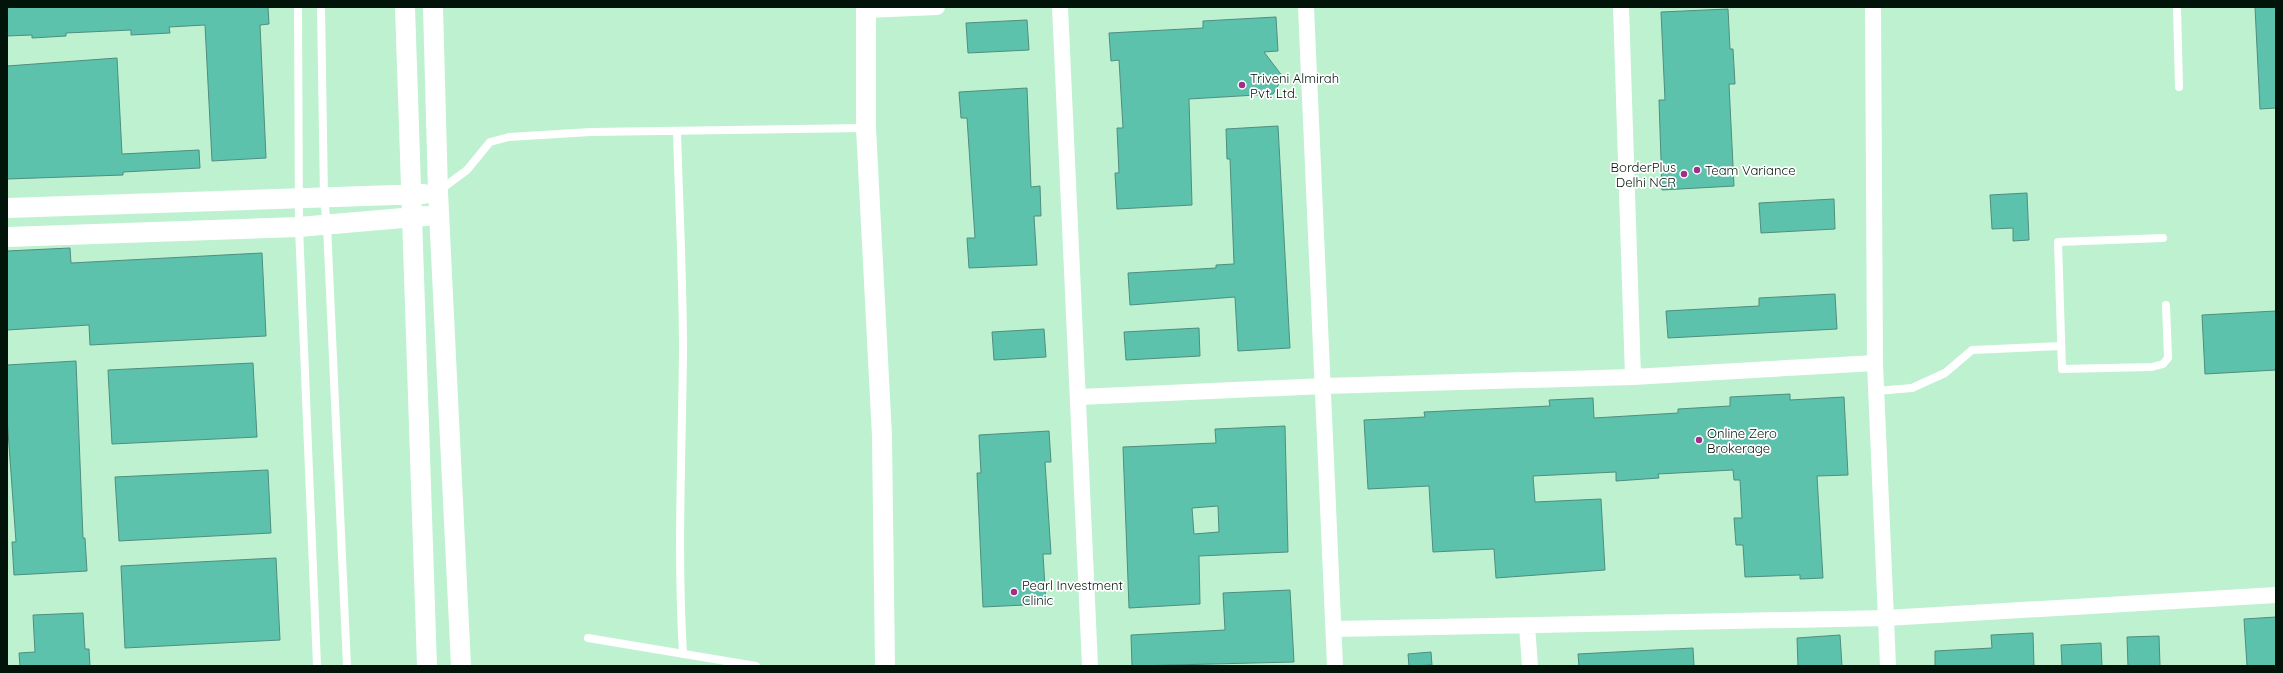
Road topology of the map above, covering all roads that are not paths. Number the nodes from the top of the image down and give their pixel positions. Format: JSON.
{"nodes":[{"id":1,"x":298,"y":7,"type":"edge"},
{"id":2,"x":321,"y":7,"type":"edge"},
{"id":3,"x":405,"y":7,"type":"edge"},
{"id":4,"x":434,"y":7,"type":"edge"},
{"id":5,"x":937,"y":7,"type":"edge"},
{"id":6,"x":1060,"y":7,"type":"edge"},
{"id":7,"x":1306,"y":7,"type":"edge"},
{"id":8,"x":1620,"y":7,"type":"edge"},
{"id":9,"x":1873,"y":7,"type":"edge"},
{"id":10,"x":2177,"y":7,"type":"edge"},
{"id":11,"x":866,"y":8,"type":"edge"},
{"id":12,"x":2179,"y":87,"type":"dead end"},
{"id":13,"x":866,"y":128,"type":"junction"},
{"id":14,"x":677,"y":131,"type":"junction"},
{"id":15,"x":438,"y":192,"type":"junction"},
{"id":16,"x":412,"y":195,"type":"junction"},
{"id":17,"x":299,"y":198,"type":"junction"},
{"id":18,"x":324,"y":198,"type":"junction"},
{"id":19,"x":7,"y":208,"type":"edge"},
{"id":20,"x":440,"y":215,"type":"junction"},
{"id":21,"x":413,"y":217,"type":"junction"},
{"id":22,"x":327,"y":226,"type":"junction"},
{"id":23,"x":299,"y":228,"type":"junction"},
{"id":24,"x":7,"y":237,"type":"edge"},
{"id":25,"x":2163,"y":238,"type":"dead end"},
{"id":26,"x":2166,"y":305,"type":"dead end"},
{"id":27,"x":2061,"y":346,"type":"junction"},
{"id":28,"x":1875,"y":363,"type":"junction"},
{"id":29,"x":1633,"y":376,"type":"junction"},
{"id":30,"x":1324,"y":386,"type":"junction"},
{"id":31,"x":1876,"y":391,"type":"junction"},
{"id":32,"x":1079,"y":397,"type":"junction"},
{"id":33,"x":2276,"y":595,"type":"edge"},
{"id":34,"x":1886,"y":618,"type":"junction"},
{"id":35,"x":1527,"y":626,"type":"junction"},
{"id":36,"x":1334,"y":629,"type":"junction"},
{"id":37,"x":588,"y":638,"type":"dead end"},
{"id":38,"x":683,"y":654,"type":"junction"},
{"id":39,"x":317,"y":666,"type":"edge"},
{"id":40,"x":347,"y":666,"type":"edge"},
{"id":41,"x":427,"y":666,"type":"edge"},
{"id":42,"x":461,"y":666,"type":"edge"},
{"id":43,"x":756,"y":666,"type":"edge"},
{"id":44,"x":885,"y":666,"type":"edge"},
{"id":45,"x":1090,"y":666,"type":"edge"},
{"id":46,"x":1335,"y":666,"type":"edge"},
{"id":47,"x":1530,"y":666,"type":"edge"},
{"id":48,"x":1888,"y":666,"type":"edge"}],
"edges":[{"from":1,"to":17,"type":"lane"},
{"from":2,"to":18,"type":"lane"},
{"from":3,"to":16,"type":"street"},
{"from":4,"to":15,"type":"street"},
{"from":5,"to":11,"type":"street"},
{"from":6,"to":32,"type":"street"},
{"from":7,"to":30,"type":"street"},
{"from":8,"to":29,"type":"street"},
{"from":9,"to":28,"type":"street"},
{"from":10,"to":12,"type":"lane"},
{"from":11,"to":13,"type":"street"},
{"from":13,"to":14,"type":"lane"},
{"from":13,"to":44,"type":"street"},
{"from":14,"to":15,"type":"lane"},
{"from":14,"to":38,"type":"lane"},
{"from":15,"to":16,"type":"street"},
{"from":15,"to":20,"type":"street"},
{"from":16,"to":18,"type":"street"},
{"from":16,"to":21,"type":"street"},
{"from":17,"to":18,"type":"street"},
{"from":17,"to":19,"type":"street"},
{"from":17,"to":23,"type":"lane"},
{"from":18,"to":22,"type":"lane"},
{"from":20,"to":21,"type":"street"},
{"from":20,"to":42,"type":"street"},
{"from":21,"to":22,"type":"street"},
{"from":21,"to":41,"type":"street"},
{"from":22,"to":23,"type":"street"},
{"from":22,"to":40,"type":"lane"},
{"from":23,"to":24,"type":"street"},
{"from":23,"to":39,"type":"lane"},
{"from":25,"to":27,"type":"lane"},
{"from":26,"to":27,"type":"lane"},
{"from":27,"to":31,"type":"lane"},
{"from":28,"to":29,"type":"street"},
{"from":28,"to":31,"type":"street"},
{"from":29,"to":30,"type":"street"},
{"from":30,"to":32,"type":"street"},
{"from":30,"to":36,"type":"street"},
{"from":31,"to":34,"type":"street"},
{"from":32,"to":45,"type":"street"},
{"from":33,"to":34,"type":"street"},
{"from":34,"to":35,"type":"street"},
{"from":34,"to":48,"type":"street"},
{"from":35,"to":36,"type":"street"},
{"from":35,"to":47,"type":"street"},
{"from":36,"to":46,"type":"street"},
{"from":37,"to":38,"type":"lane"},
{"from":38,"to":43,"type":"lane"}]}
